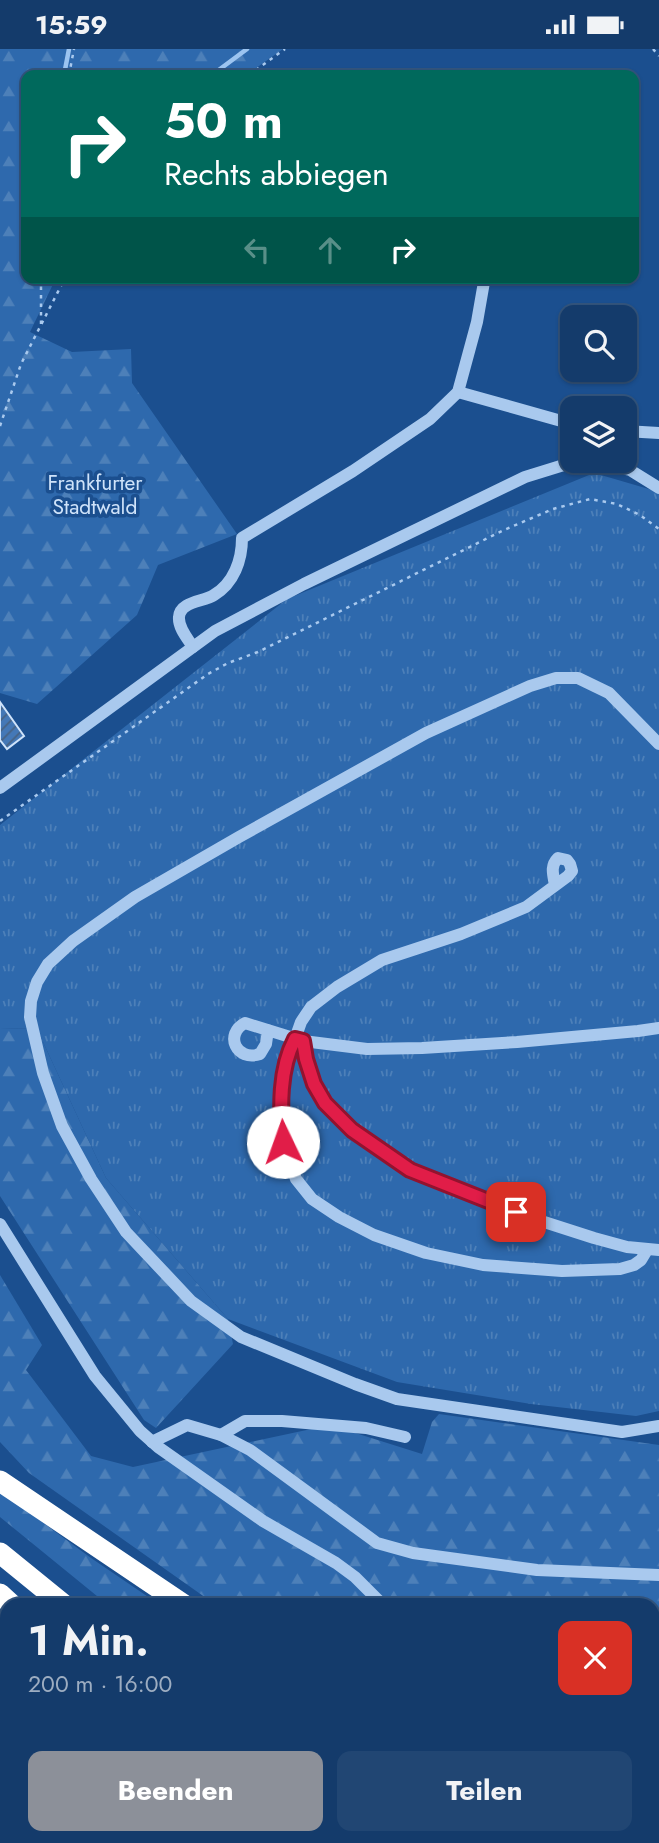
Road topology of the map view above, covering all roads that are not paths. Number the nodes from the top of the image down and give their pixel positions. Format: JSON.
{"nodes":[{"id":1,"x":484,"y":284,"type":"edge"},
{"id":2,"x":457,"y":392,"type":"junction"},
{"id":3,"x":560,"y":420,"type":"edge"},
{"id":4,"x":637,"y":432,"type":"edge"},
{"id":5,"x":659,"y":433,"type":"edge"},
{"id":6,"x":560,"y":466,"type":"edge"},
{"id":7,"x":635,"y":473,"type":"edge"},
{"id":8,"x":659,"y":488,"type":"edge"},
{"id":9,"x":193,"y":647,"type":"junction"},
{"id":10,"x":659,"y":744,"type":"edge"},
{"id":11,"x":0,"y":788,"type":"edge"},
{"id":12,"x":555,"y":884,"type":"dead end"},
{"id":13,"x":659,"y":1028,"type":"edge"},
{"id":14,"x":268,"y":1030,"type":"dead end"},
{"id":15,"x":299,"y":1040,"type":"junction"},
{"id":16,"x":0,"y":1224,"type":"edge"},
{"id":17,"x":653,"y":1250,"type":"edge"},
{"id":18,"x":659,"y":1426,"type":"edge"},
{"id":19,"x":221,"y":1435,"type":"junction"},
{"id":20,"x":405,"y":1437,"type":"dead end"},
{"id":21,"x":152,"y":1442,"type":"junction"},
{"id":22,"x":2,"y":1481,"type":"edge"},
{"id":23,"x":0,"y":1553,"type":"edge"},
{"id":24,"x":659,"y":1575,"type":"edge"},
{"id":25,"x":55,"y":1598,"type":"edge"},
{"id":26,"x":174,"y":1598,"type":"edge"},
{"id":27,"x":376,"y":1598,"type":"edge"}],
"edges":[{"from":1,"to":2,"type":"lane"},
{"from":2,"to":3,"type":"lane"},
{"from":2,"to":9,"type":"lane"},
{"from":4,"to":5,"type":"lane"},
{"from":6,"to":9,"type":"lane"},
{"from":7,"to":8,"type":"lane"},
{"from":9,"to":11,"type":"lane"},
{"from":10,"to":18,"type":"lane"},
{"from":12,"to":15,"type":"lane"},
{"from":13,"to":15,"type":"lane"},
{"from":14,"to":15,"type":"lane"},
{"from":15,"to":17,"type":"lane"},
{"from":15,"to":17,"type":"lane"},
{"from":16,"to":21,"type":"lane"},
{"from":19,"to":20,"type":"lane"},
{"from":19,"to":21,"type":"lane"},
{"from":19,"to":24,"type":"lane"},
{"from":21,"to":27,"type":"lane"},
{"from":22,"to":26,"type":"highway"},
{"from":23,"to":25,"type":"highway"}]}
